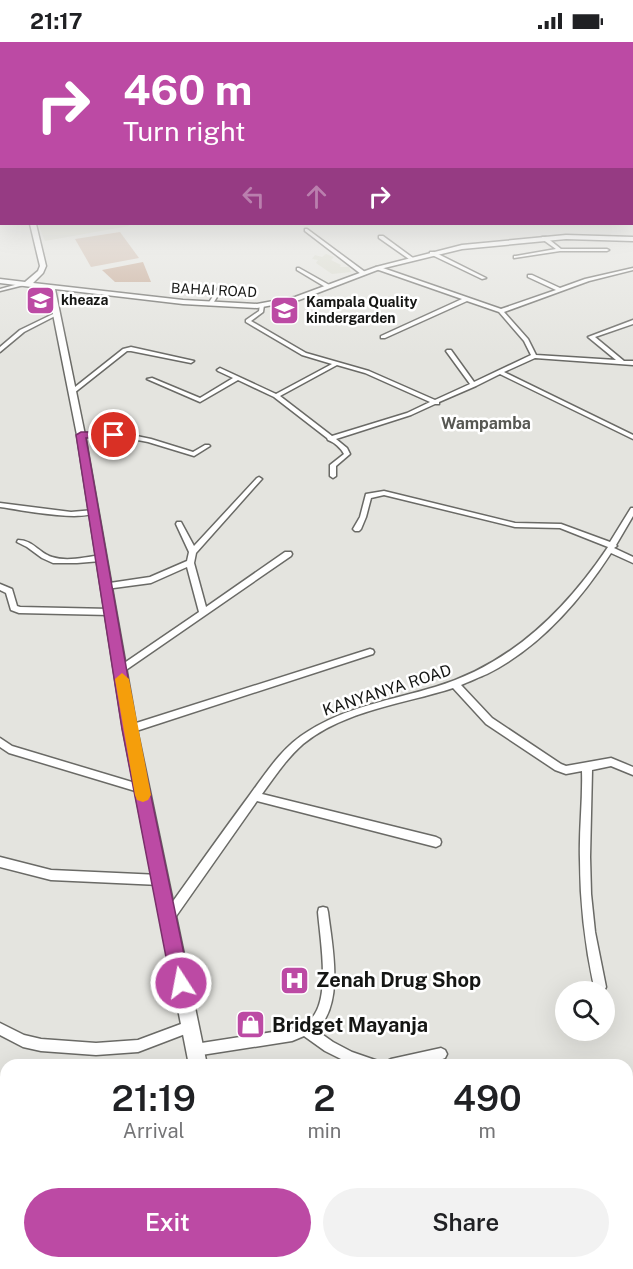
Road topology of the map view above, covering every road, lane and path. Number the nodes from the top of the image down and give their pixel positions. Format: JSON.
{"nodes":[{"id":1,"x":38,"y":243,"type":"edge"},
{"id":2,"x":324,"y":243,"type":"edge"},
{"id":3,"x":390,"y":243,"type":"edge"},
{"id":4,"x":496,"y":243,"type":"edge"},
{"id":5,"x":552,"y":243,"type":"edge"},
{"id":6,"x":560,"y":249,"type":"junction"},
{"id":7,"x":607,"y":250,"type":"dead end"},
{"id":8,"x":432,"y":253,"type":"junction"},
{"id":9,"x":516,"y":257,"type":"dead end"},
{"id":10,"x":411,"y":258,"type":"junction"},
{"id":11,"x":378,"y":268,"type":"junction"},
{"id":12,"x":299,"y":269,"type":"dead end"},
{"id":13,"x":633,"y":269,"type":"edge"},
{"id":14,"x":363,"y":273,"type":"junction"},
{"id":15,"x":530,"y":276,"type":"dead end"},
{"id":16,"x":484,"y":278,"type":"dead end"},
{"id":17,"x":0,"y":281,"type":"edge"},
{"id":18,"x":25,"y":284,"type":"junction"},
{"id":19,"x":222,"y":286,"type":"dead end"},
{"id":20,"x":329,"y":286,"type":"junction"},
{"id":21,"x":51,"y":287,"type":"junction"},
{"id":22,"x":0,"y":290,"type":"edge"},
{"id":23,"x":560,"y":290,"type":"junction"},
{"id":24,"x":465,"y":299,"type":"junction"},
{"id":25,"x":210,"y":304,"type":"junction"},
{"id":26,"x":262,"y":305,"type":"junction"},
{"id":27,"x":501,"y":311,"type":"junction"},
{"id":28,"x":56,"y":315,"type":"junction"},
{"id":29,"x":633,"y":322,"type":"edge"},
{"id":30,"x":382,"y":337,"type":"dead end"},
{"id":31,"x":0,"y":339,"type":"edge"},
{"id":32,"x":10,"y":341,"type":"junction"},
{"id":33,"x":0,"y":350,"type":"edge"},
{"id":34,"x":448,"y":351,"type":"dead end"},
{"id":35,"x":534,"y":356,"type":"junction"},
{"id":36,"x":191,"y":361,"type":"dead end"},
{"id":37,"x":622,"y":362,"type":"junction"},
{"id":38,"x":633,"y":363,"type":"edge"},
{"id":39,"x":335,"y":364,"type":"junction"},
{"id":40,"x":220,"y":370,"type":"dead end"},
{"id":41,"x":502,"y":373,"type":"junction"},
{"id":42,"x":238,"y":378,"type":"junction"},
{"id":43,"x":150,"y":379,"type":"dead end"},
{"id":44,"x":474,"y":385,"type":"junction"},
{"id":45,"x":72,"y":392,"type":"junction"},
{"id":46,"x":276,"y":396,"type":"junction"},
{"id":47,"x":437,"y":403,"type":"junction"},
{"id":48,"x":81,"y":435,"type":"junction"},
{"id":49,"x":633,"y":436,"type":"edge"},
{"id":50,"x":330,"y":439,"type":"junction"},
{"id":51,"x":207,"y":447,"type":"dead end"},
{"id":52,"x":333,"y":476,"type":"dead end"},
{"id":53,"x":259,"y":479,"type":"dead end"},
{"id":54,"x":0,"y":505,"type":"edge"},
{"id":55,"x":633,"y":510,"type":"edge"},
{"id":56,"x":94,"y":512,"type":"junction"},
{"id":57,"x":179,"y":524,"type":"dead end"},
{"id":58,"x":357,"y":529,"type":"dead end"},
{"id":59,"x":622,"y":531,"type":"junction"},
{"id":60,"x":633,"y":532,"type":"edge"},
{"id":61,"x":21,"y":542,"type":"dead end"},
{"id":62,"x":612,"y":548,"type":"junction"},
{"id":63,"x":193,"y":552,"type":"junction"},
{"id":64,"x":288,"y":554,"type":"dead end"},
{"id":65,"x":101,"y":558,"type":"junction"},
{"id":66,"x":633,"y":560,"type":"edge"},
{"id":67,"x":190,"y":563,"type":"junction"},
{"id":68,"x":106,"y":586,"type":"junction"},
{"id":69,"x":0,"y":587,"type":"edge"},
{"id":70,"x":110,"y":612,"type":"junction"},
{"id":71,"x":203,"y":612,"type":"junction"},
{"id":72,"x":370,"y":652,"type":"dead end"},
{"id":73,"x":120,"y":670,"type":"junction"},
{"id":74,"x":455,"y":684,"type":"junction"},
{"id":75,"x":130,"y":729,"type":"junction"},
{"id":76,"x":0,"y":742,"type":"edge"},
{"id":77,"x":587,"y":768,"type":"junction"},
{"id":78,"x":633,"y":771,"type":"edge"},
{"id":79,"x":142,"y":789,"type":"junction"},
{"id":80,"x":255,"y":796,"type":"junction"},
{"id":81,"x":436,"y":842,"type":"dead end"},
{"id":82,"x":0,"y":862,"type":"edge"},
{"id":83,"x":160,"y":880,"type":"junction"},
{"id":84,"x":322,"y":912,"type":"dead end"},
{"id":85,"x":168,"y":919,"type":"junction"},
{"id":86,"x":599,"y":981,"type":"edge"},
{"id":87,"x":189,"y":1027,"type":"junction"},
{"id":88,"x":0,"y":1029,"type":"edge"},
{"id":89,"x":306,"y":1030,"type":"junction"},
{"id":90,"x":194,"y":1050,"type":"junction"},
{"id":91,"x":441,"y":1054,"type":"dead end"},
{"id":92,"x":196,"y":1059,"type":"edge"},
{"id":93,"x":353,"y":1059,"type":"edge"},
{"id":94,"x":418,"y":1059,"type":"edge"}],
"edges":[{"from":1,"to":18,"type":"street"},
{"from":2,"to":14,"type":"street"},
{"from":3,"to":10,"type":"street"},
{"from":4,"to":8,"type":"street","name":"BAHAI ROAD"},
{"from":5,"to":6,"type":"street"},
{"from":6,"to":7,"type":"street"},
{"from":6,"to":9,"type":"street"},
{"from":8,"to":10,"type":"street","name":"BAHAI ROAD"},
{"from":8,"to":16,"type":"street"},
{"from":10,"to":11,"type":"street","name":"BAHAI ROAD"},
{"from":11,"to":14,"type":"street","name":"BAHAI ROAD"},
{"from":11,"to":24,"type":"street"},
{"from":12,"to":20,"type":"street"},
{"from":13,"to":23,"type":"street"},
{"from":14,"to":20,"type":"street","name":"BAHAI ROAD"},
{"from":15,"to":23,"type":"street"},
{"from":17,"to":18,"type":"street","name":"BAHAI ROAD"},
{"from":18,"to":21,"type":"street","name":"BAHAI ROAD"},
{"from":18,"to":22,"type":"street"},
{"from":19,"to":25,"type":"street"},
{"from":20,"to":26,"type":"street","name":"BAHAI ROAD"},
{"from":21,"to":25,"type":"street","name":"BAHAI ROAD"},
{"from":21,"to":28,"type":"street"},
{"from":23,"to":27,"type":"street"},
{"from":24,"to":27,"type":"street"},
{"from":24,"to":30,"type":"street"},
{"from":25,"to":26,"type":"street","name":"BAHAI ROAD"},
{"from":26,"to":39,"type":"street"},
{"from":27,"to":35,"type":"street"},
{"from":28,"to":32,"type":"street"},
{"from":28,"to":45,"type":"street"},
{"from":29,"to":37,"type":"street"},
{"from":31,"to":32,"type":"street"},
{"from":32,"to":33,"type":"street"},
{"from":34,"to":44,"type":"street"},
{"from":35,"to":37,"type":"street"},
{"from":35,"to":41,"type":"street"},
{"from":36,"to":45,"type":"street"},
{"from":37,"to":38,"type":"street"},
{"from":39,"to":46,"type":"street"},
{"from":39,"to":47,"type":"street"},
{"from":40,"to":42,"type":"street"},
{"from":41,"to":44,"type":"street"},
{"from":41,"to":49,"type":"street"},
{"from":42,"to":43,"type":"street"},
{"from":42,"to":46,"type":"street"},
{"from":44,"to":47,"type":"street"},
{"from":45,"to":48,"type":"street"},
{"from":46,"to":50,"type":"street"},
{"from":47,"to":50,"type":"street"},
{"from":48,"to":51,"type":"street"},
{"from":48,"to":56,"type":"street"},
{"from":50,"to":52,"type":"street"},
{"from":53,"to":63,"type":"street"},
{"from":54,"to":56,"type":"street"},
{"from":55,"to":59,"type":"street","name":"KANYANYA ROAD"},
{"from":56,"to":65,"type":"street"},
{"from":57,"to":63,"type":"street"},
{"from":58,"to":62,"type":"street"},
{"from":59,"to":60,"type":"street"},
{"from":59,"to":62,"type":"street","name":"KANYANYA ROAD"},
{"from":61,"to":65,"type":"street"},
{"from":62,"to":66,"type":"street"},
{"from":62,"to":74,"type":"street","name":"KANYANYA ROAD"},
{"from":63,"to":67,"type":"street"},
{"from":64,"to":71,"type":"street"},
{"from":65,"to":68,"type":"street"},
{"from":67,"to":68,"type":"street"},
{"from":67,"to":71,"type":"street"},
{"from":68,"to":70,"type":"street"},
{"from":69,"to":70,"type":"street"},
{"from":70,"to":73,"type":"street"},
{"from":71,"to":73,"type":"street"},
{"from":72,"to":75,"type":"street"},
{"from":73,"to":75,"type":"street"},
{"from":74,"to":77,"type":"street"},
{"from":74,"to":80,"type":"street","name":"KANYANYA ROAD"},
{"from":75,"to":79,"type":"street"},
{"from":76,"to":79,"type":"street"},
{"from":77,"to":78,"type":"street"},
{"from":77,"to":86,"type":"street"},
{"from":79,"to":83,"type":"street"},
{"from":80,"to":81,"type":"street"},
{"from":80,"to":85,"type":"street","name":"KANYANYA ROAD"},
{"from":82,"to":83,"type":"street"},
{"from":83,"to":85,"type":"street"},
{"from":84,"to":89,"type":"street"},
{"from":85,"to":87,"type":"street"},
{"from":87,"to":88,"type":"street"},
{"from":87,"to":90,"type":"street"},
{"from":89,"to":90,"type":"street"},
{"from":89,"to":93,"type":"street"},
{"from":90,"to":92,"type":"street"},
{"from":91,"to":94,"type":"street"}]}
